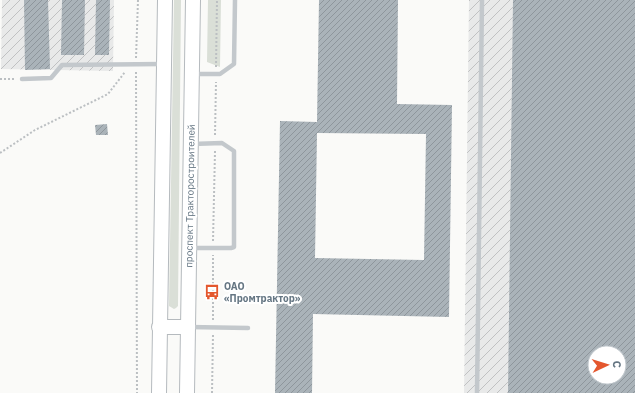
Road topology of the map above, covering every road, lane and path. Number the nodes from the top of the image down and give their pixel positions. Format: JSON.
{"nodes":[{"id":1,"x":138,"y":0,"type":"edge"},
{"id":2,"x":165,"y":0,"type":"edge"},
{"id":3,"x":193,"y":0,"type":"edge"},
{"id":4,"x":217,"y":0,"type":"edge"},
{"id":5,"x":235,"y":0,"type":"edge"},
{"id":6,"x":482,"y":0,"type":"edge"},
{"id":7,"x":164,"y":64,"type":"junction"},
{"id":8,"x":130,"y":65,"type":"junction"},
{"id":9,"x":136,"y":65,"type":"junction"},
{"id":10,"x":216,"y":68,"type":"dead end"},
{"id":11,"x":192,"y":74,"type":"junction"},
{"id":12,"x":216,"y":76,"type":"dead end"},
{"id":13,"x":0,"y":79,"type":"edge"},
{"id":14,"x":22,"y":79,"type":"joint"},
{"id":15,"x":215,"y":137,"type":"dead end"},
{"id":16,"x":191,"y":144,"type":"junction"},
{"id":17,"x":215,"y":146,"type":"dead end"},
{"id":18,"x":0,"y":153,"type":"edge"},
{"id":19,"x":213,"y":244,"type":"dead end"},
{"id":20,"x":189,"y":248,"type":"junction"},
{"id":21,"x":213,"y":254,"type":"dead end"},
{"id":22,"x":213,"y":321,"type":"dead end"},
{"id":23,"x":159,"y":327,"type":"junction"},
{"id":24,"x":188,"y":327,"type":"junction"},
{"id":25,"x":248,"y":328,"type":"dead end"},
{"id":26,"x":213,"y":332,"type":"dead end"},
{"id":27,"x":137,"y":393,"type":"edge"},
{"id":28,"x":159,"y":393,"type":"edge"},
{"id":29,"x":187,"y":393,"type":"edge"},
{"id":30,"x":212,"y":393,"type":"edge"},
{"id":31,"x":477,"y":393,"type":"edge"}],
"edges":[{"from":1,"to":9,"type":"path"},
{"from":2,"to":7,"type":"main road"},
{"from":3,"to":11,"type":"main road","name":"проспект Тракторостроителей"},
{"from":4,"to":10,"type":"path"},
{"from":5,"to":11,"type":"lane"},
{"from":6,"to":31,"type":"lane"},
{"from":7,"to":9,"type":"lane"},
{"from":7,"to":23,"type":"main road"},
{"from":8,"to":9,"type":"lane"},
{"from":8,"to":14,"type":"lane"},
{"from":8,"to":18,"type":"path"},
{"from":9,"to":27,"type":"path"},
{"from":11,"to":16,"type":"main road","name":"проспект Тракторостроителей"},
{"from":12,"to":15,"type":"path"},
{"from":13,"to":14,"type":"path"},
{"from":16,"to":20,"type":"main road","name":"проспект Тракторостроителей"},
{"from":16,"to":20,"type":"lane"},
{"from":17,"to":19,"type":"path"},
{"from":20,"to":24,"type":"main road","name":"проспект Тракторостроителей"},
{"from":21,"to":22,"type":"path"},
{"from":23,"to":24,"type":"main road"},
{"from":23,"to":28,"type":"main road"},
{"from":24,"to":25,"type":"lane"},
{"from":24,"to":29,"type":"main road","name":"проспект Тракторостроителей"},
{"from":26,"to":30,"type":"path"}]}
